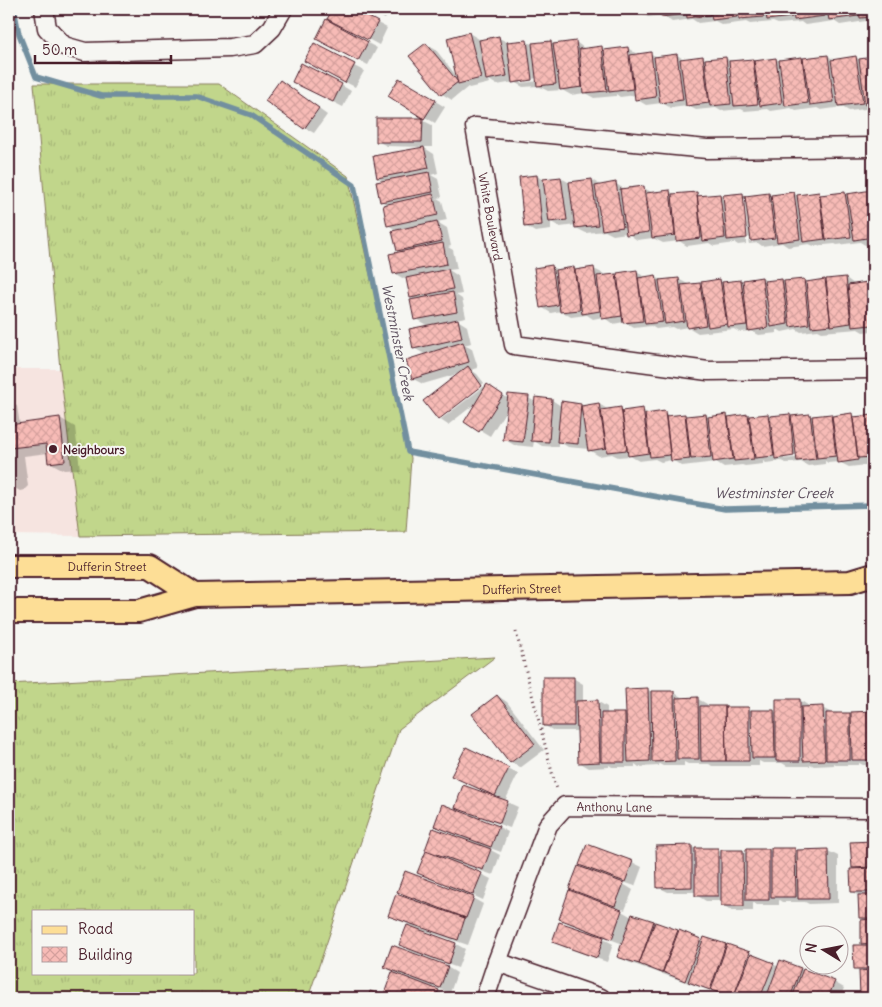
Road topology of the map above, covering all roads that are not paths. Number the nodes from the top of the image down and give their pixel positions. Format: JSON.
{"nodes":[{"id":1,"x":44,"y":9,"type":"edge"},
{"id":2,"x":283,"y":9,"type":"edge"},
{"id":3,"x":873,"y":148,"type":"edge"},
{"id":4,"x":873,"y":369,"type":"edge"},
{"id":5,"x":9,"y":566,"type":"edge"},
{"id":6,"x":873,"y":575,"type":"edge"},
{"id":7,"x":850,"y":582,"type":"junction"},
{"id":8,"x":873,"y":590,"type":"edge"},
{"id":9,"x":195,"y":595,"type":"junction"},
{"id":10,"x":9,"y":611,"type":"edge"},
{"id":11,"x":873,"y":808,"type":"edge"},
{"id":12,"x":497,"y":962,"type":"junction"},
{"id":13,"x":485,"y":998,"type":"edge"},
{"id":14,"x":601,"y":998,"type":"edge"}],
"edges":[{"from":1,"to":2,"type":"street"},
{"from":3,"to":4,"type":"street","name":"White Boulevard"},
{"from":5,"to":9,"type":"main road","name":"Dufferin Street"},
{"from":6,"to":7,"type":"main road","name":"Dufferin Street"},
{"from":7,"to":8,"type":"main road","name":"Dufferin Street"},
{"from":7,"to":9,"type":"main road","name":"Dufferin Street"},
{"from":9,"to":10,"type":"main road","name":"Dufferin Street"},
{"from":11,"to":12,"type":"street","name":"Anthony Lane"},
{"from":12,"to":13,"type":"street","name":"Anthony Lane"},
{"from":12,"to":14,"type":"street"}]}
